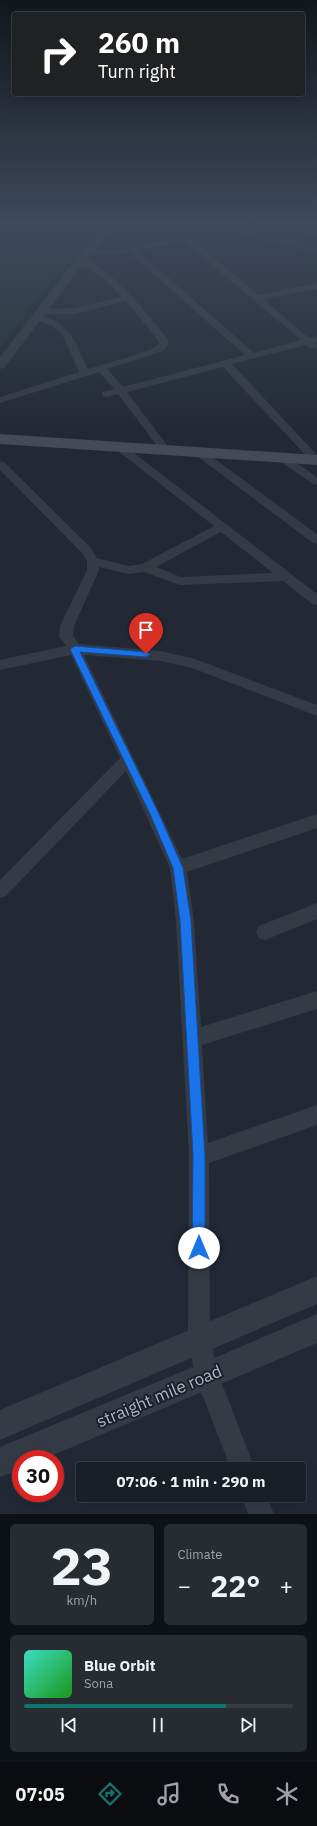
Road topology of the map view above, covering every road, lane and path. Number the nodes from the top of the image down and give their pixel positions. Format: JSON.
{"nodes":[{"id":1,"x":54,"y":295,"type":"edge"},
{"id":2,"x":125,"y":295,"type":"edge"},
{"id":3,"x":183,"y":295,"type":"edge"},
{"id":4,"x":251,"y":295,"type":"edge"},
{"id":5,"x":272,"y":295,"type":"edge"},
{"id":6,"x":128,"y":298,"type":"junction"},
{"id":7,"x":255,"y":298,"type":"junction"},
{"id":8,"x":39,"y":314,"type":"junction"},
{"id":9,"x":312,"y":340,"type":"edge"},
{"id":10,"x":317,"y":349,"type":"edge"},
{"id":11,"x":252,"y":356,"type":"junction"},
{"id":12,"x":226,"y":364,"type":"junction"},
{"id":13,"x":0,"y":365,"type":"edge"},
{"id":14,"x":101,"y":368,"type":"junction"},
{"id":15,"x":85,"y":374,"type":"junction"},
{"id":16,"x":121,"y":391,"type":"junction"},
{"id":17,"x":107,"y":394,"type":"dead end"},
{"id":18,"x":0,"y":400,"type":"edge"},
{"id":19,"x":0,"y":433,"type":"edge"},
{"id":20,"x":0,"y":439,"type":"edge"},
{"id":21,"x":18,"y":439,"type":"junction"},
{"id":22,"x":117,"y":446,"type":"junction"},
{"id":23,"x":165,"y":449,"type":"junction"},
{"id":24,"x":197,"y":451,"type":"junction"},
{"id":25,"x":281,"y":457,"type":"junction"},
{"id":26,"x":316,"y":460,"type":"edge"},
{"id":27,"x":0,"y":464,"type":"edge"},
{"id":28,"x":317,"y":482,"type":"edge"},
{"id":29,"x":222,"y":527,"type":"junction"},
{"id":30,"x":317,"y":540,"type":"edge"},
{"id":31,"x":93,"y":561,"type":"junction"},
{"id":32,"x":145,"y":568,"type":"junction"},
{"id":33,"x":287,"y":578,"type":"junction"},
{"id":34,"x":317,"y":601,"type":"edge"},
{"id":35,"x":75,"y":649,"type":"junction"},
{"id":36,"x":0,"y":665,"type":"edge"},
{"id":37,"x":317,"y":711,"type":"edge"},
{"id":38,"x":128,"y":760,"type":"junction"},
{"id":39,"x":317,"y":821,"type":"edge"},
{"id":40,"x":178,"y":868,"type":"junction"},
{"id":41,"x":0,"y":891,"type":"edge"},
{"id":42,"x":317,"y":911,"type":"edge"},
{"id":43,"x":265,"y":932,"type":"dead end"},
{"id":44,"x":317,"y":1000,"type":"edge"},
{"id":45,"x":192,"y":1039,"type":"junction"},
{"id":46,"x":317,"y":1115,"type":"edge"},
{"id":47,"x":199,"y":1156,"type":"junction"},
{"id":48,"x":317,"y":1290,"type":"edge"},
{"id":49,"x":317,"y":1328,"type":"edge"},
{"id":50,"x":199,"y":1340,"type":"junction"},
{"id":51,"x":207,"y":1376,"type":"junction"},
{"id":52,"x":0,"y":1425,"type":"edge"},
{"id":53,"x":0,"y":1462,"type":"edge"},
{"id":54,"x":240,"y":1462,"type":"edge"},
{"id":55,"x":256,"y":1502,"type":"edge"},
{"id":56,"x":261,"y":1514,"type":"edge"}],
"edges":[{"from":1,"to":8,"type":"street"},
{"from":2,"to":6,"type":"street"},
{"from":3,"to":11,"type":"street"},
{"from":4,"to":7,"type":"street"},
{"from":5,"to":7,"type":"street"},
{"from":6,"to":8,"type":"street"},
{"from":6,"to":14,"type":"street"},
{"from":7,"to":9,"type":"street"},
{"from":8,"to":13,"type":"street"},
{"from":8,"to":15,"type":"street"},
{"from":9,"to":10,"type":"street"},
{"from":9,"to":11,"type":"street"},
{"from":11,"to":12,"type":"street"},
{"from":12,"to":16,"type":"street"},
{"from":12,"to":26,"type":"street"},
{"from":14,"to":15,"type":"street"},
{"from":14,"to":16,"type":"street"},
{"from":15,"to":18,"type":"street"},
{"from":16,"to":17,"type":"street"},
{"from":16,"to":23,"type":"street"},
{"from":19,"to":21,"type":"main road"},
{"from":20,"to":21,"type":"main road"},
{"from":21,"to":22,"type":"main road"},
{"from":22,"to":23,"type":"main road"},
{"from":22,"to":29,"type":"street"},
{"from":23,"to":24,"type":"main road"},
{"from":24,"to":25,"type":"main road"},
{"from":24,"to":30,"type":"street"},
{"from":25,"to":26,"type":"main road"},
{"from":25,"to":28,"type":"street"},
{"from":27,"to":31,"type":"street"},
{"from":29,"to":32,"type":"street"},
{"from":29,"to":33,"type":"street"},
{"from":31,"to":32,"type":"street"},
{"from":31,"to":35,"type":"street"},
{"from":32,"to":33,"type":"street"},
{"from":33,"to":34,"type":"street"},
{"from":35,"to":36,"type":"street"},
{"from":35,"to":37,"type":"street"},
{"from":35,"to":38,"type":"street"},
{"from":38,"to":40,"type":"street"},
{"from":38,"to":41,"type":"street"},
{"from":39,"to":40,"type":"street"},
{"from":40,"to":45,"type":"street"},
{"from":42,"to":43,"type":"street"},
{"from":44,"to":45,"type":"street"},
{"from":45,"to":47,"type":"street"},
{"from":46,"to":47,"type":"street"},
{"from":47,"to":50,"type":"street"},
{"from":48,"to":50,"type":"street"},
{"from":49,"to":51,"type":"street","name":"straight mile road"},
{"from":50,"to":51,"type":"street"},
{"from":50,"to":52,"type":"street"},
{"from":51,"to":53,"type":"street","name":"straight mile road"},
{"from":51,"to":54,"type":"street"},
{"from":55,"to":56,"type":"street"}]}
